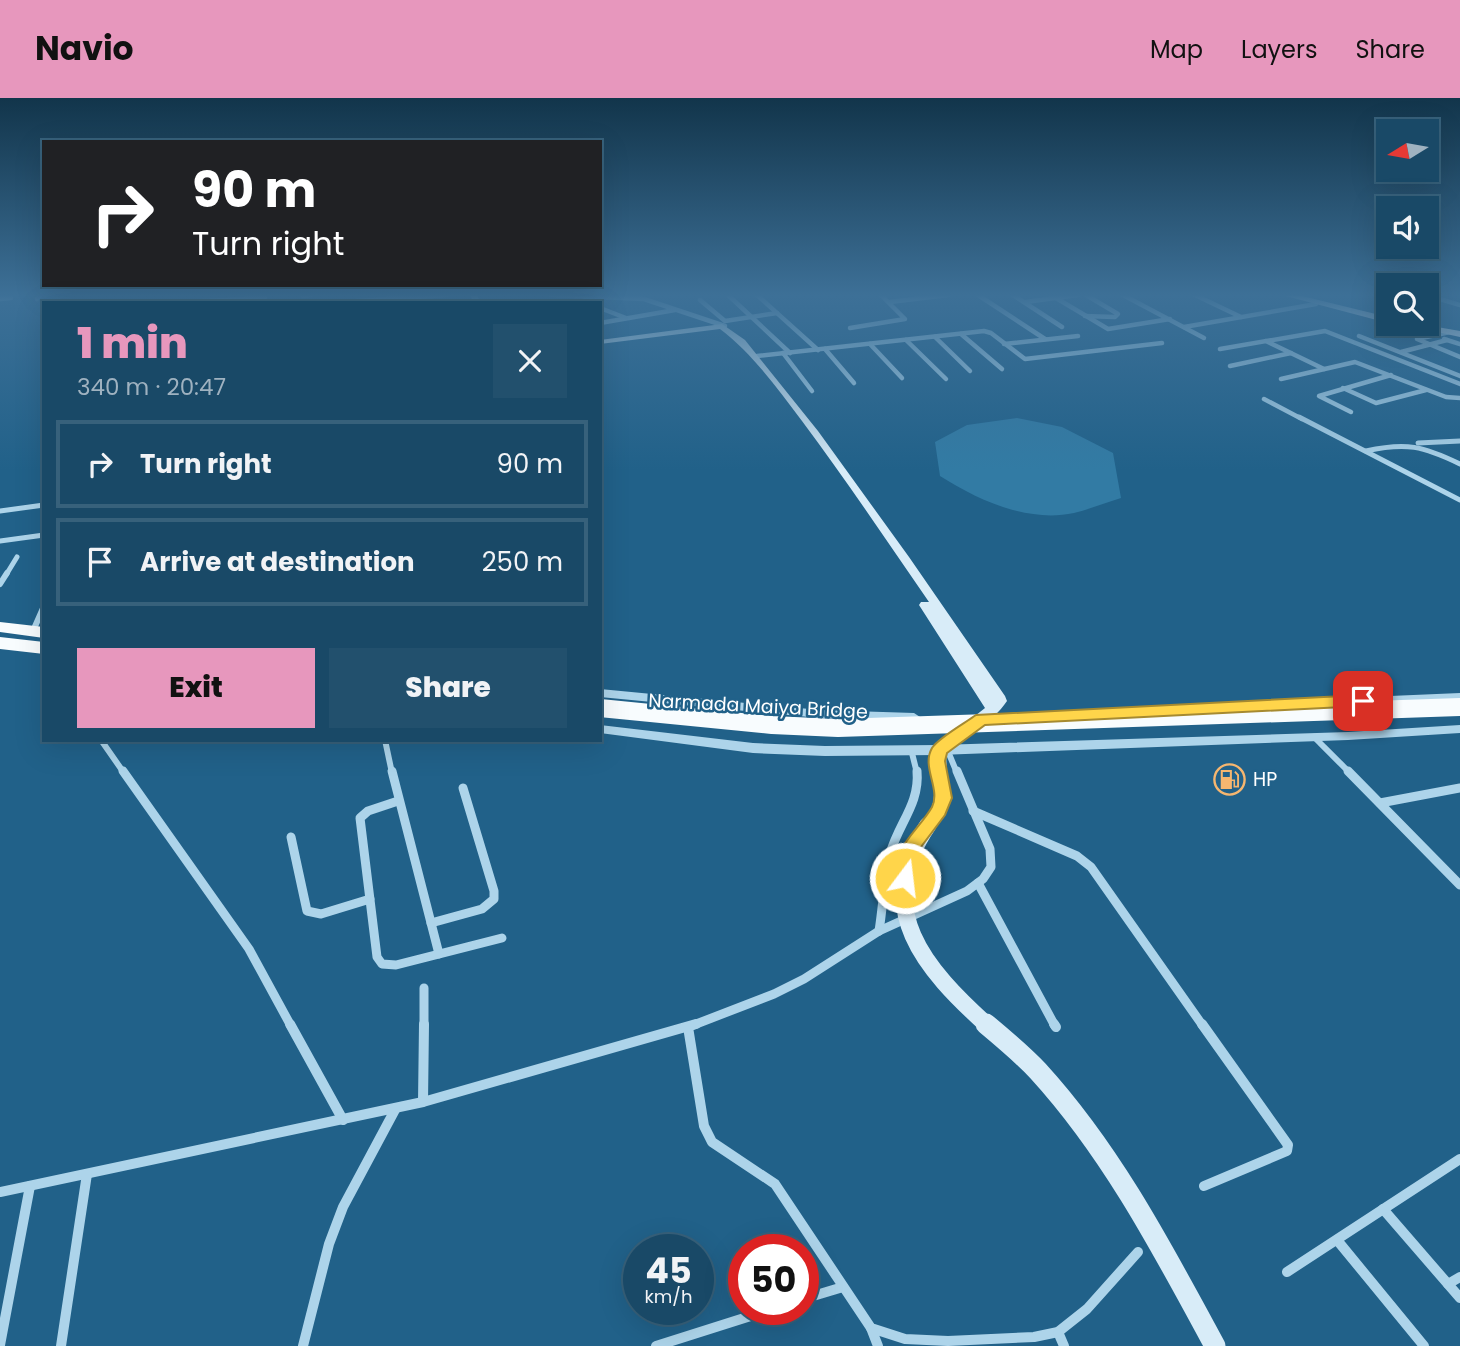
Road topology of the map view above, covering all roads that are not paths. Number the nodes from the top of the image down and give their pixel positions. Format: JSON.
{"nodes":[{"id":1,"x":747,"y":353,"type":"edge"},
{"id":2,"x":754,"y":353,"type":"edge"},
{"id":3,"x":788,"y":353,"type":"edge"},
{"id":4,"x":829,"y":353,"type":"edge"},
{"id":5,"x":879,"y":353,"type":"edge"},
{"id":6,"x":920,"y":353,"type":"edge"},
{"id":7,"x":952,"y":353,"type":"edge"},
{"id":8,"x":984,"y":353,"type":"edge"},
{"id":9,"x":1017,"y":353,"type":"edge"},
{"id":10,"x":1074,"y":353,"type":"edge"},
{"id":11,"x":1291,"y":353,"type":"edge"},
{"id":12,"x":1292,"y":353,"type":"edge"},
{"id":13,"x":1383,"y":353,"type":"edge"},
{"id":14,"x":1394,"y":353,"type":"edge"},
{"id":15,"x":1402,"y":353,"type":"edge"},
{"id":16,"x":783,"y":354,"type":"junction"},
{"id":17,"x":1388,"y":355,"type":"junction"},
{"id":18,"x":757,"y":356,"type":"junction"},
{"id":19,"x":1230,"y":366,"type":"dead end"},
{"id":20,"x":1002,"y":369,"type":"dead end"},
{"id":21,"x":1325,"y":369,"type":"junction"},
{"id":22,"x":970,"y":371,"type":"dead end"},
{"id":23,"x":1392,"y":375,"type":"junction"},
{"id":24,"x":1460,"y":376,"type":"edge"},
{"id":25,"x":902,"y":378,"type":"dead end"},
{"id":26,"x":946,"y":379,"type":"dead end"},
{"id":27,"x":1280,"y":379,"type":"dead end"},
{"id":28,"x":854,"y":383,"type":"dead end"},
{"id":29,"x":1460,"y":384,"type":"edge"},
{"id":30,"x":1342,"y":388,"type":"junction"},
{"id":31,"x":1426,"y":390,"type":"junction"},
{"id":32,"x":812,"y":391,"type":"dead end"},
{"id":33,"x":1460,"y":398,"type":"edge"},
{"id":34,"x":1264,"y":399,"type":"dead end"},
{"id":35,"x":1351,"y":412,"type":"dead end"},
{"id":36,"x":1460,"y":441,"type":"edge"},
{"id":37,"x":1411,"y":443,"type":"junction"},
{"id":38,"x":1365,"y":451,"type":"junction"},
{"id":39,"x":1460,"y":464,"type":"edge"},
{"id":40,"x":1460,"y":500,"type":"edge"},
{"id":41,"x":42,"y":506,"type":"edge"},
{"id":42,"x":0,"y":510,"type":"edge"},
{"id":43,"x":42,"y":536,"type":"edge"},
{"id":44,"x":0,"y":541,"type":"edge"},
{"id":45,"x":17,"y":557,"type":"dead end"},
{"id":46,"x":0,"y":584,"type":"edge"},
{"id":47,"x":42,"y":615,"type":"edge"},
{"id":48,"x":0,"y":627,"type":"edge"},
{"id":49,"x":38,"y":632,"type":"edge"},
{"id":50,"x":0,"y":643,"type":"edge"},
{"id":51,"x":42,"y":648,"type":"edge"},
{"id":52,"x":602,"y":693,"type":"edge"},
{"id":53,"x":1460,"y":697,"type":"edge"},
{"id":54,"x":1460,"y":707,"type":"edge"},
{"id":55,"x":602,"y":708,"type":"edge"},
{"id":56,"x":987,"y":714,"type":"junction"},
{"id":57,"x":1460,"y":716,"type":"edge"},
{"id":58,"x":602,"y":717,"type":"edge"},
{"id":59,"x":602,"y":729,"type":"edge"},
{"id":60,"x":1460,"y":729,"type":"edge"},
{"id":61,"x":1314,"y":737,"type":"junction"},
{"id":62,"x":101,"y":742,"type":"edge"},
{"id":63,"x":385,"y":742,"type":"edge"},
{"id":64,"x":911,"y":749,"type":"junction"},
{"id":65,"x":943,"y":750,"type":"junction"},
{"id":66,"x":463,"y":788,"type":"dead end"},
{"id":67,"x":1460,"y":788,"type":"edge"},
{"id":68,"x":398,"y":801,"type":"junction"},
{"id":69,"x":1380,"y":803,"type":"junction"},
{"id":70,"x":974,"y":811,"type":"junction"},
{"id":71,"x":291,"y":836,"type":"dead end"},
{"id":72,"x":978,"y":883,"type":"junction"},
{"id":73,"x":1460,"y":885,"type":"edge"},
{"id":74,"x":370,"y":899,"type":"junction"},
{"id":75,"x":431,"y":923,"type":"junction"},
{"id":76,"x":879,"y":931,"type":"junction"},
{"id":77,"x":502,"y":938,"type":"dead end"},
{"id":78,"x":439,"y":954,"type":"junction"},
{"id":79,"x":424,"y":988,"type":"dead end"},
{"id":80,"x":688,"y":1027,"type":"junction"},
{"id":81,"x":1055,"y":1027,"type":"dead end"},
{"id":82,"x":423,"y":1102,"type":"junction"},
{"id":83,"x":396,"y":1108,"type":"junction"},
{"id":84,"x":343,"y":1120,"type":"junction"},
{"id":85,"x":1460,"y":1159,"type":"edge"},
{"id":86,"x":87,"y":1174,"type":"junction"},
{"id":87,"x":30,"y":1186,"type":"junction"},
{"id":88,"x":1205,"y":1186,"type":"dead end"},
{"id":89,"x":0,"y":1192,"type":"edge"},
{"id":90,"x":1383,"y":1209,"type":"junction"},
{"id":91,"x":1337,"y":1240,"type":"junction"},
{"id":92,"x":1138,"y":1252,"type":"dead end"},
{"id":93,"x":1287,"y":1272,"type":"dead end"},
{"id":94,"x":1460,"y":1277,"type":"edge"},
{"id":95,"x":1448,"y":1284,"type":"junction"},
{"id":96,"x":843,"y":1287,"type":"junction"},
{"id":97,"x":5,"y":1290,"type":"edge"},
{"id":98,"x":819,"y":1294,"type":"edge"},
{"id":99,"x":1460,"y":1298,"type":"edge"},
{"id":100,"x":728,"y":1323,"type":"edge"},
{"id":101,"x":871,"y":1328,"type":"junction"},
{"id":102,"x":1058,"y":1332,"type":"junction"},
{"id":103,"x":0,"y":1345,"type":"edge"},
{"id":104,"x":61,"y":1346,"type":"edge"},
{"id":105,"x":303,"y":1346,"type":"edge"},
{"id":106,"x":656,"y":1346,"type":"edge"},
{"id":107,"x":878,"y":1346,"type":"edge"},
{"id":108,"x":1064,"y":1346,"type":"edge"},
{"id":109,"x":1215,"y":1346,"type":"edge"},
{"id":110,"x":1424,"y":1346,"type":"edge"}],
"edges":[{"from":1,"to":56,"type":"main road"},
{"from":2,"to":18,"type":"main road"},
{"from":3,"to":16,"type":"street"},
{"from":4,"to":28,"type":"street"},
{"from":5,"to":25,"type":"street"},
{"from":6,"to":26,"type":"street"},
{"from":7,"to":22,"type":"street"},
{"from":8,"to":20,"type":"street"},
{"from":9,"to":10,"type":"street"},
{"from":11,"to":19,"type":"street"},
{"from":12,"to":21,"type":"street"},
{"from":13,"to":17,"type":"street"},
{"from":14,"to":17,"type":"street"},
{"from":15,"to":24,"type":"street"},
{"from":16,"to":18,"type":"street"},
{"from":16,"to":32,"type":"street"},
{"from":17,"to":29,"type":"street"},
{"from":18,"to":56,"type":"main road"},
{"from":21,"to":23,"type":"street"},
{"from":21,"to":27,"type":"street"},
{"from":23,"to":30,"type":"street"},
{"from":23,"to":31,"type":"street"},
{"from":30,"to":31,"type":"street"},
{"from":30,"to":35,"type":"street"},
{"from":31,"to":33,"type":"street"},
{"from":34,"to":38,"type":"street"},
{"from":36,"to":37,"type":"street"},
{"from":37,"to":38,"type":"street"},
{"from":37,"to":39,"type":"street"},
{"from":38,"to":40,"type":"street"},
{"from":41,"to":42,"type":"street"},
{"from":43,"to":44,"type":"street"},
{"from":45,"to":46,"type":"street"},
{"from":47,"to":49,"type":"street"},
{"from":48,"to":49,"type":"highway"},
{"from":50,"to":51,"type":"highway"},
{"from":52,"to":56,"type":"street"},
{"from":53,"to":56,"type":"street"},
{"from":54,"to":55,"type":"highway","bridge":true},
{"from":56,"to":65,"type":"main road"},
{"from":57,"to":58,"type":"highway","name":"Narmada Maiya Bridge"},
{"from":59,"to":64,"type":"street"},
{"from":60,"to":61,"type":"street"},
{"from":61,"to":65,"type":"street"},
{"from":61,"to":69,"type":"street"},
{"from":62,"to":84,"type":"street"},
{"from":63,"to":68,"type":"street"},
{"from":64,"to":65,"type":"street"},
{"from":64,"to":76,"type":"street"},
{"from":65,"to":70,"type":"street"},
{"from":65,"to":109,"type":"main road","bridge":true},
{"from":66,"to":75,"type":"street"},
{"from":67,"to":69,"type":"street"},
{"from":68,"to":74,"type":"street"},
{"from":68,"to":75,"type":"street"},
{"from":69,"to":73,"type":"street"},
{"from":70,"to":72,"type":"street"},
{"from":70,"to":88,"type":"street"},
{"from":71,"to":74,"type":"street"},
{"from":72,"to":76,"type":"street"},
{"from":72,"to":81,"type":"street"},
{"from":74,"to":78,"type":"street"},
{"from":75,"to":78,"type":"street"},
{"from":76,"to":80,"type":"street"},
{"from":77,"to":78,"type":"street"},
{"from":79,"to":82,"type":"street"},
{"from":80,"to":82,"type":"street"},
{"from":80,"to":96,"type":"street"},
{"from":82,"to":83,"type":"street"},
{"from":83,"to":84,"type":"street"},
{"from":83,"to":105,"type":"street"},
{"from":84,"to":86,"type":"street"},
{"from":85,"to":90,"type":"street"},
{"from":86,"to":87,"type":"street"},
{"from":86,"to":104,"type":"street"},
{"from":87,"to":89,"type":"street"},
{"from":87,"to":97,"type":"street"},
{"from":90,"to":91,"type":"street"},
{"from":90,"to":95,"type":"street"},
{"from":91,"to":93,"type":"street"},
{"from":91,"to":110,"type":"street"},
{"from":92,"to":102,"type":"street"},
{"from":94,"to":95,"type":"street"},
{"from":95,"to":99,"type":"street"},
{"from":96,"to":98,"type":"street"},
{"from":96,"to":101,"type":"street"},
{"from":97,"to":103,"type":"street"},
{"from":100,"to":106,"type":"street"},
{"from":101,"to":102,"type":"street"},
{"from":101,"to":107,"type":"street"},
{"from":102,"to":108,"type":"street"}]}
